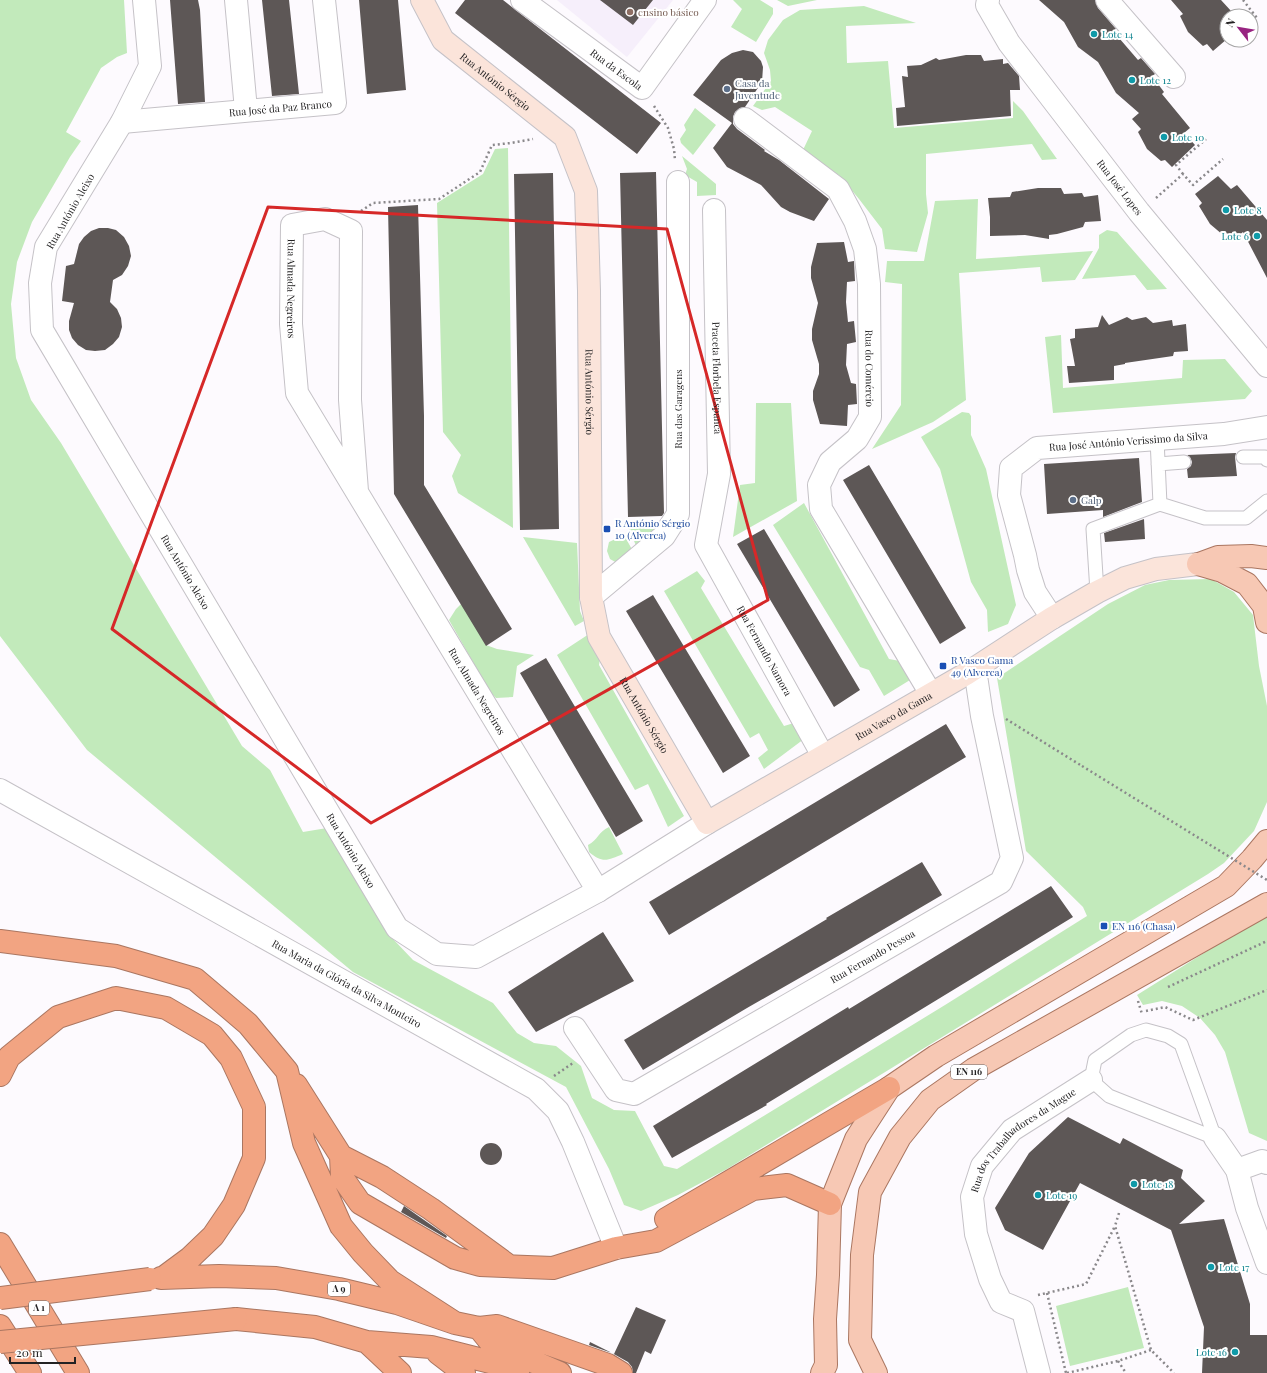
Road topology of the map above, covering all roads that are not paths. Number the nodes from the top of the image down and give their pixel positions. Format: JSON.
{"nodes":[{"id":1,"x":144,"y":0,"type":"edge"},
{"id":2,"x":236,"y":0,"type":"edge"},
{"id":3,"x":324,"y":0,"type":"edge"},
{"id":4,"x":422,"y":0,"type":"edge"},
{"id":5,"x":522,"y":0,"type":"edge"},
{"id":6,"x":705,"y":0,"type":"edge"},
{"id":7,"x":988,"y":0,"type":"edge"},
{"id":8,"x":1106,"y":0,"type":"edge"},
{"id":9,"x":1174,"y":76,"type":"dead end"},
{"id":10,"x":246,"y":110,"type":"junction"},
{"id":11,"x":745,"y":119,"type":"dead end"},
{"id":12,"x":122,"y":122,"type":"junction"},
{"id":13,"x":678,"y":182,"type":"road end"},
{"id":14,"x":714,"y":210,"type":"dead end"},
{"id":15,"x":1267,"y":366,"type":"edge"},
{"id":16,"x":1267,"y":427,"type":"edge"},
{"id":17,"x":1157,"y":439,"type":"junction"},
{"id":18,"x":1243,"y":457,"type":"dead end"},
{"id":19,"x":1267,"y":460,"type":"edge"},
{"id":20,"x":1184,"y":462,"type":"dead end"},
{"id":21,"x":1158,"y":464,"type":"junction"},
{"id":22,"x":357,"y":491,"type":"junction"},
{"id":23,"x":1267,"y":501,"type":"edge"},
{"id":24,"x":1160,"y":504,"type":"junction"},
{"id":25,"x":706,"y":545,"type":"joint"},
{"id":26,"x":1267,"y":558,"type":"edge"},
{"id":27,"x":1198,"y":564,"type":"junction"},
{"id":28,"x":1096,"y":592,"type":"junction"},
{"id":29,"x":591,"y":597,"type":"junction"},
{"id":30,"x":1052,"y":618,"type":"junction"},
{"id":31,"x":1267,"y":622,"type":"edge"},
{"id":32,"x":975,"y":669,"type":"junction"},
{"id":33,"x":931,"y":694,"type":"junction"},
{"id":34,"x":823,"y":756,"type":"junction"},
{"id":35,"x":0,"y":790,"type":"edge"},
{"id":36,"x":707,"y":823,"type":"junction"},
{"id":37,"x":1267,"y":841,"type":"edge"},
{"id":38,"x":598,"y":891,"type":"junction"},
{"id":39,"x":1267,"y":904,"type":"edge"},
{"id":40,"x":0,"y":941,"type":"edge"},
{"id":41,"x":575,"y":1028,"type":"dead end"},
{"id":42,"x":287,"y":1071,"type":"junction"},
{"id":43,"x":0,"y":1075,"type":"edge"},
{"id":44,"x":1091,"y":1080,"type":"junction"},
{"id":45,"x":889,"y":1088,"type":"junction"},
{"id":46,"x":1215,"y":1138,"type":"junction"},
{"id":47,"x":342,"y":1156,"type":"junction"},
{"id":48,"x":1267,"y":1163,"type":"edge"},
{"id":49,"x":1237,"y":1170,"type":"junction"},
{"id":50,"x":830,"y":1204,"type":"junction"},
{"id":51,"x":0,"y":1244,"type":"edge"},
{"id":52,"x":616,"y":1248,"type":"junction"},
{"id":53,"x":1267,"y":1263,"type":"edge"},
{"id":54,"x":509,"y":1266,"type":"junction"},
{"id":55,"x":157,"y":1278,"type":"junction"},
{"id":56,"x":0,"y":1298,"type":"edge"},
{"id":57,"x":455,"y":1323,"type":"junction"},
{"id":58,"x":0,"y":1326,"type":"edge"},
{"id":59,"x":479,"y":1328,"type":"junction"},
{"id":60,"x":0,"y":1342,"type":"edge"},
{"id":61,"x":367,"y":1342,"type":"junction"},
{"id":62,"x":431,"y":1348,"type":"junction"},
{"id":63,"x":30,"y":1373,"type":"edge"},
{"id":64,"x":78,"y":1373,"type":"edge"},
{"id":65,"x":400,"y":1373,"type":"edge"},
{"id":66,"x":464,"y":1373,"type":"edge"},
{"id":67,"x":518,"y":1373,"type":"edge"},
{"id":68,"x":560,"y":1373,"type":"edge"},
{"id":69,"x":621,"y":1373,"type":"edge"},
{"id":70,"x":822,"y":1373,"type":"edge"},
{"id":71,"x":876,"y":1373,"type":"edge"},
{"id":72,"x":1039,"y":1373,"type":"edge"}],
"edges":[{"from":1,"to":12,"type":"street","name":"Rua António Aleixo"},
{"from":2,"to":10,"type":"street"},
{"from":3,"to":10,"type":"street","name":"Rua José da Paz Branco"},
{"from":4,"to":29,"type":"main road","name":"Rua António Sérgio"},
{"from":5,"to":6,"type":"street","name":"Rua da Escola"},
{"from":7,"to":15,"type":"street","name":"Rua José Lopes"},
{"from":8,"to":9,"type":"street"},
{"from":10,"to":12,"type":"street","name":"Rua José da Paz Branco"},
{"from":11,"to":33,"type":"street","name":"Rua do Comércio"},
{"from":12,"to":38,"type":"street","name":"Rua António Aleixo"},
{"from":13,"to":29,"type":"street","name":"Rua das Garagens"},
{"from":14,"to":25,"type":"street","name":"Praceta Florbela Espanca"},
{"from":16,"to":17,"type":"street","name":"Rua José António Verissimo da Silva"},
{"from":17,"to":21,"type":"lane"},
{"from":17,"to":30,"type":"street","name":"Rua José António Verissimo da Silva"},
{"from":18,"to":19,"type":"lane"},
{"from":20,"to":21,"type":"lane"},
{"from":21,"to":24,"type":"lane"},
{"from":22,"to":22,"type":"street","name":"Rua Almada Negreiros"},
{"from":22,"to":38,"type":"street","name":"Rua Almada Negreiros"},
{"from":23,"to":24,"type":"lane"},
{"from":24,"to":28,"type":"lane"},
{"from":25,"to":34,"type":"street","name":"Rua Fernando Namora"},
{"from":26,"to":27,"type":"main road"},
{"from":27,"to":28,"type":"main road","name":"Rua Vasco da Gama"},
{"from":27,"to":31,"type":"main road"},
{"from":28,"to":30,"type":"main road","name":"Rua Vasco da Gama"},
{"from":29,"to":36,"type":"main road","name":"Rua António Sérgio"},
{"from":30,"to":32,"type":"main road","name":"Rua Vasco da Gama"},
{"from":32,"to":33,"type":"main road","name":"Rua Vasco da Gama"},
{"from":32,"to":41,"type":"street","name":"Rua Fernando Pessoa"},
{"from":33,"to":34,"type":"main road","name":"Rua Vasco da Gama"},
{"from":34,"to":36,"type":"main road","name":"Rua Vasco da Gama"},
{"from":35,"to":52,"type":"street","name":"Rua Maria da Glória da Silva Monteiro"},
{"from":36,"to":38,"type":"street","name":"Rua Vasco da Gama"},
{"from":37,"to":45,"type":"main road"},
{"from":39,"to":71,"type":"main road","number":"EN 116"},
{"from":40,"to":42,"type":"highway"},
{"from":42,"to":47,"type":"highway"},
{"from":42,"to":57,"type":"highway"},
{"from":43,"to":55,"type":"highway"},
{"from":44,"to":46,"type":"lane"},
{"from":44,"to":46,"type":"lane"},
{"from":44,"to":72,"type":"street","name":"Rua dos Trabalhadores da Mague"},
{"from":45,"to":50,"type":"main road"},
{"from":45,"to":52,"type":"highway"},
{"from":46,"to":49,"type":"street"},
{"from":47,"to":54,"type":"highway"},
{"from":47,"to":54,"type":"highway"},
{"from":48,"to":49,"type":"street"},
{"from":49,"to":53,"type":"street"},
{"from":50,"to":52,"type":"highway"},
{"from":50,"to":70,"type":"main road"},
{"from":51,"to":64,"type":"highway","number":"A 1"},
{"from":52,"to":54,"type":"highway"},
{"from":55,"to":56,"type":"highway","number":"A 9","bridge":true},
{"from":55,"to":57,"type":"highway","number":"A 9"},
{"from":57,"to":59,"type":"highway","number":"A 9"},
{"from":58,"to":63,"type":"highway"},
{"from":59,"to":68,"type":"highway"},
{"from":59,"to":69,"type":"highway","number":"A 9"},
{"from":60,"to":61,"type":"highway","bridge":true},
{"from":61,"to":62,"type":"highway"},
{"from":61,"to":65,"type":"highway"},
{"from":62,"to":66,"type":"highway"},
{"from":62,"to":67,"type":"highway"}]}
